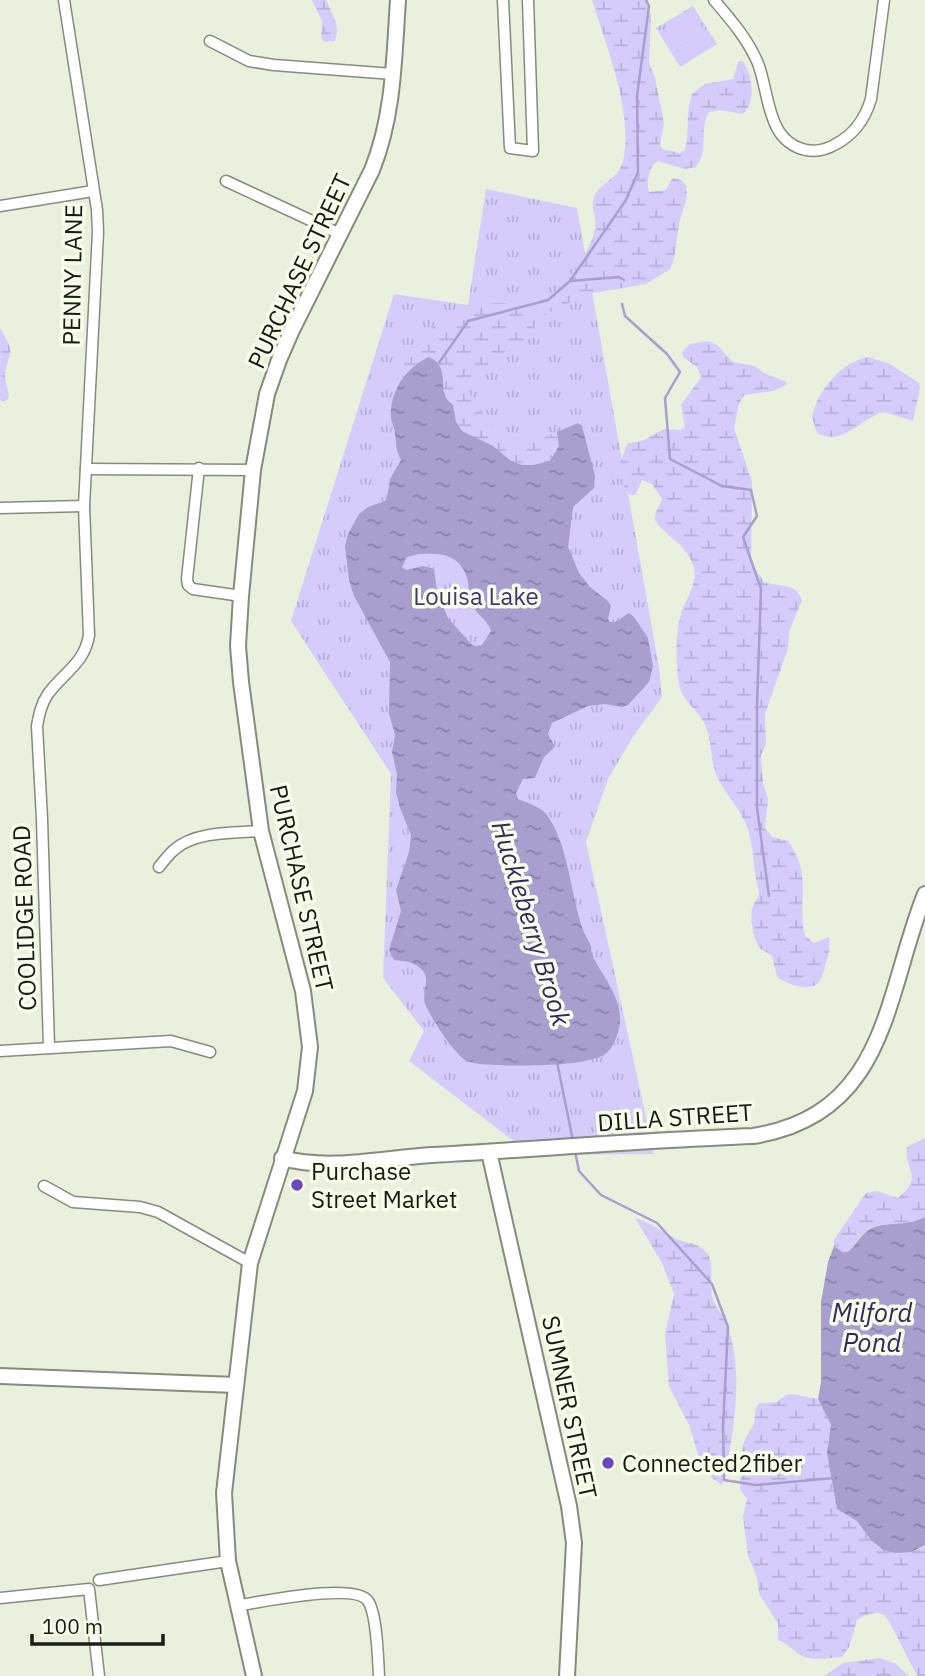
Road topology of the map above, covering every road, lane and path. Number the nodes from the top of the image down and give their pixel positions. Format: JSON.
{"nodes":[{"id":1,"x":64,"y":0,"type":"edge"},
{"id":2,"x":398,"y":0,"type":"edge"},
{"id":3,"x":503,"y":0,"type":"edge"},
{"id":4,"x":528,"y":0,"type":"edge"},
{"id":5,"x":714,"y":0,"type":"edge"},
{"id":6,"x":884,"y":0,"type":"edge"},
{"id":7,"x":210,"y":41,"type":"dead end"},
{"id":8,"x":393,"y":74,"type":"junction"},
{"id":9,"x":226,"y":181,"type":"dead end"},
{"id":10,"x":93,"y":191,"type":"junction"},
{"id":11,"x":0,"y":205,"type":"edge"},
{"id":12,"x":340,"y":234,"type":"junction"},
{"id":13,"x":199,"y":468,"type":"junction"},
{"id":14,"x":86,"y":469,"type":"junction"},
{"id":15,"x":253,"y":470,"type":"junction"},
{"id":16,"x":84,"y":506,"type":"junction"},
{"id":17,"x":0,"y":508,"type":"edge"},
{"id":18,"x":241,"y":596,"type":"junction"},
{"id":19,"x":261,"y":831,"type":"junction"},
{"id":20,"x":159,"y":867,"type":"dead end"},
{"id":21,"x":925,"y":894,"type":"edge"},
{"id":22,"x":49,"y":1047,"type":"junction"},
{"id":23,"x":0,"y":1051,"type":"edge"},
{"id":24,"x":210,"y":1052,"type":"dead end"},
{"id":25,"x":489,"y":1152,"type":"junction"},
{"id":26,"x":282,"y":1158,"type":"junction"},
{"id":27,"x":44,"y":1186,"type":"dead end"},
{"id":28,"x":250,"y":1263,"type":"junction"},
{"id":29,"x":0,"y":1376,"type":"edge"},
{"id":30,"x":236,"y":1385,"type":"junction"},
{"id":31,"x":228,"y":1561,"type":"junction"},
{"id":32,"x":99,"y":1580,"type":"dead end"},
{"id":33,"x":0,"y":1598,"type":"edge"},
{"id":34,"x":240,"y":1605,"type":"junction"},
{"id":35,"x":99,"y":1676,"type":"edge"},
{"id":36,"x":254,"y":1676,"type":"edge"},
{"id":37,"x":379,"y":1676,"type":"edge"},
{"id":38,"x":567,"y":1676,"type":"edge"}],
"edges":[{"from":1,"to":10,"type":"street","name":"PENNY LANE"},
{"from":2,"to":8,"type":"main road","name":"PURCHASE STREET"},
{"from":3,"to":4,"type":"street"},
{"from":5,"to":6,"type":"street"},
{"from":7,"to":8,"type":"street"},
{"from":8,"to":12,"type":"main road","name":"PURCHASE STREET"},
{"from":9,"to":12,"type":"street"},
{"from":10,"to":11,"type":"street"},
{"from":10,"to":14,"type":"street","name":"PENNY LANE"},
{"from":12,"to":15,"type":"main road","name":"PURCHASE STREET"},
{"from":13,"to":14,"type":"street"},
{"from":13,"to":15,"type":"street"},
{"from":13,"to":18,"type":"street"},
{"from":14,"to":16,"type":"street","name":"COOLIDGE ROAD"},
{"from":15,"to":18,"type":"main road","name":"PURCHASE STREET"},
{"from":16,"to":17,"type":"street"},
{"from":16,"to":22,"type":"street","name":"COOLIDGE ROAD"},
{"from":18,"to":19,"type":"main road","name":"PURCHASE STREET"},
{"from":19,"to":20,"type":"street"},
{"from":19,"to":26,"type":"main road","name":"PURCHASE STREET"},
{"from":21,"to":25,"type":"main road","name":"DILLA STREET"},
{"from":22,"to":23,"type":"street"},
{"from":22,"to":24,"type":"street"},
{"from":25,"to":26,"type":"main road","name":"DILLA STREET"},
{"from":25,"to":38,"type":"main road","name":"SUMNER STREET"},
{"from":26,"to":28,"type":"main road","name":"PURCHASE STREET"},
{"from":27,"to":28,"type":"street"},
{"from":28,"to":30,"type":"main road","name":"PURCHASE STREET"},
{"from":29,"to":30,"type":"main road"},
{"from":30,"to":31,"type":"main road","name":"PURCHASE STREET"},
{"from":31,"to":32,"type":"street"},
{"from":31,"to":34,"type":"main road","name":"PURCHASE STREET"},
{"from":33,"to":35,"type":"street"},
{"from":34,"to":36,"type":"main road","name":"PURCHASE STREET"},
{"from":34,"to":37,"type":"street"}]}
